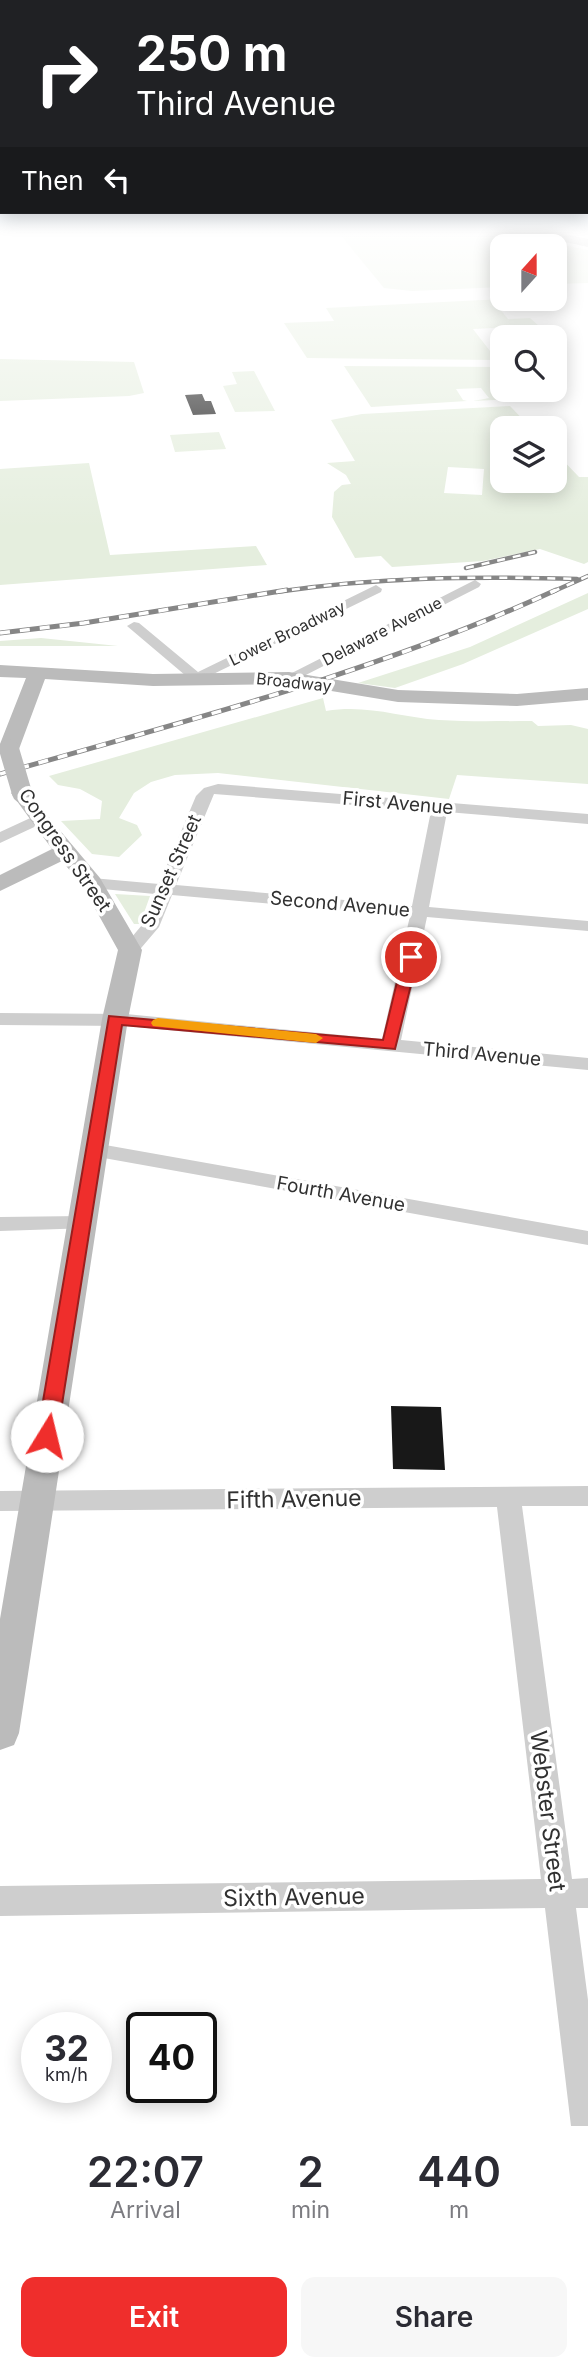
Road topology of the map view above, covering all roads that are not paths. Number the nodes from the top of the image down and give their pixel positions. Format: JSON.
{"nodes":[{"id":1,"x":475,"y":584,"type":"dead end"},
{"id":2,"x":376,"y":589,"type":"dead end"},
{"id":3,"x":135,"y":626,"type":"dead end"},
{"id":4,"x":0,"y":671,"type":"edge"},
{"id":5,"x":38,"y":672,"type":"junction"},
{"id":6,"x":197,"y":678,"type":"junction"},
{"id":7,"x":289,"y":678,"type":"junction"},
{"id":8,"x":588,"y":694,"type":"edge"},
{"id":9,"x":9,"y":749,"type":"joint"},
{"id":10,"x":209,"y":790,"type":"joint"},
{"id":11,"x":440,"y":807,"type":"junction"},
{"id":12,"x":39,"y":819,"type":"junction"},
{"id":13,"x":588,"y":819,"type":"edge"},
{"id":14,"x":0,"y":838,"type":"edge"},
{"id":15,"x":65,"y":850,"type":"junction"},
{"id":16,"x":92,"y":883,"type":"junction"},
{"id":17,"x":0,"y":884,"type":"edge"},
{"id":18,"x":167,"y":889,"type":"junction"},
{"id":19,"x":419,"y":911,"type":"junction"},
{"id":20,"x":588,"y":926,"type":"edge"},
{"id":21,"x":130,"y":950,"type":"junction"},
{"id":22,"x":0,"y":1019,"type":"edge"},
{"id":23,"x":115,"y":1019,"type":"junction"},
{"id":24,"x":390,"y":1046,"type":"junction"},
{"id":25,"x":588,"y":1064,"type":"edge"},
{"id":26,"x":94,"y":1150,"type":"junction"},
{"id":27,"x":82,"y":1223,"type":"junction"},
{"id":28,"x":0,"y":1224,"type":"edge"},
{"id":29,"x":588,"y":1238,"type":"edge"},
{"id":30,"x":508,"y":1496,"type":"junction"},
{"id":31,"x":588,"y":1496,"type":"edge"},
{"id":32,"x":0,"y":1501,"type":"edge"},
{"id":33,"x":37,"y":1501,"type":"junction"},
{"id":34,"x":0,"y":1733,"type":"edge"},
{"id":35,"x":573,"y":1893,"type":"edge"},
{"id":36,"x":0,"y":1901,"type":"edge"},
{"id":37,"x":588,"y":2126,"type":"edge"}],
"edges":[{"from":1,"to":7,"type":"street","name":"Delaware Avenue"},
{"from":2,"to":6,"type":"street","name":"Lower Broadway"},
{"from":3,"to":6,"type":"street"},
{"from":4,"to":5,"type":"street","name":"Broadway"},
{"from":5,"to":6,"type":"street","name":"Broadway"},
{"from":5,"to":9,"type":"street","name":"Congress Street"},
{"from":6,"to":7,"type":"street","name":"Broadway"},
{"from":7,"to":8,"type":"street","name":"Broadway"},
{"from":9,"to":12,"type":"street","name":"Congress Street","bridge":true},
{"from":10,"to":11,"type":"street","name":"First Avenue"},
{"from":10,"to":18,"type":"street","name":"Sunset Street"},
{"from":11,"to":13,"type":"street","name":"First Avenue"},
{"from":11,"to":19,"type":"street"},
{"from":12,"to":14,"type":"street"},
{"from":12,"to":15,"type":"street","name":"Congress Street"},
{"from":15,"to":16,"type":"street","name":"Congress Street"},
{"from":15,"to":17,"type":"street"},
{"from":16,"to":18,"type":"street","name":"Second Avenue"},
{"from":16,"to":21,"type":"street","name":"Congress Street"},
{"from":18,"to":19,"type":"street","name":"Second Avenue"},
{"from":18,"to":21,"type":"street","name":"Sunset Street"},
{"from":19,"to":20,"type":"street","name":"Second Avenue"},
{"from":19,"to":24,"type":"street"},
{"from":21,"to":23,"type":"street"},
{"from":22,"to":23,"type":"street","name":"Third Avenue"},
{"from":23,"to":24,"type":"street","name":"Third Avenue"},
{"from":23,"to":26,"type":"street"},
{"from":24,"to":25,"type":"street","name":"Third Avenue"},
{"from":26,"to":27,"type":"street"},
{"from":26,"to":29,"type":"street","name":"Fourth Avenue"},
{"from":27,"to":28,"type":"street"},
{"from":27,"to":33,"type":"street"},
{"from":30,"to":31,"type":"street","name":"Fifth Avenue"},
{"from":30,"to":33,"type":"street","name":"Fifth Avenue"},
{"from":30,"to":35,"type":"street","name":"Webster Street"},
{"from":32,"to":33,"type":"street","name":"Fifth Avenue"},
{"from":33,"to":34,"type":"street"},
{"from":35,"to":36,"type":"street","name":"Sixth Avenue"},
{"from":35,"to":37,"type":"street","name":"Webster Street"}]}
